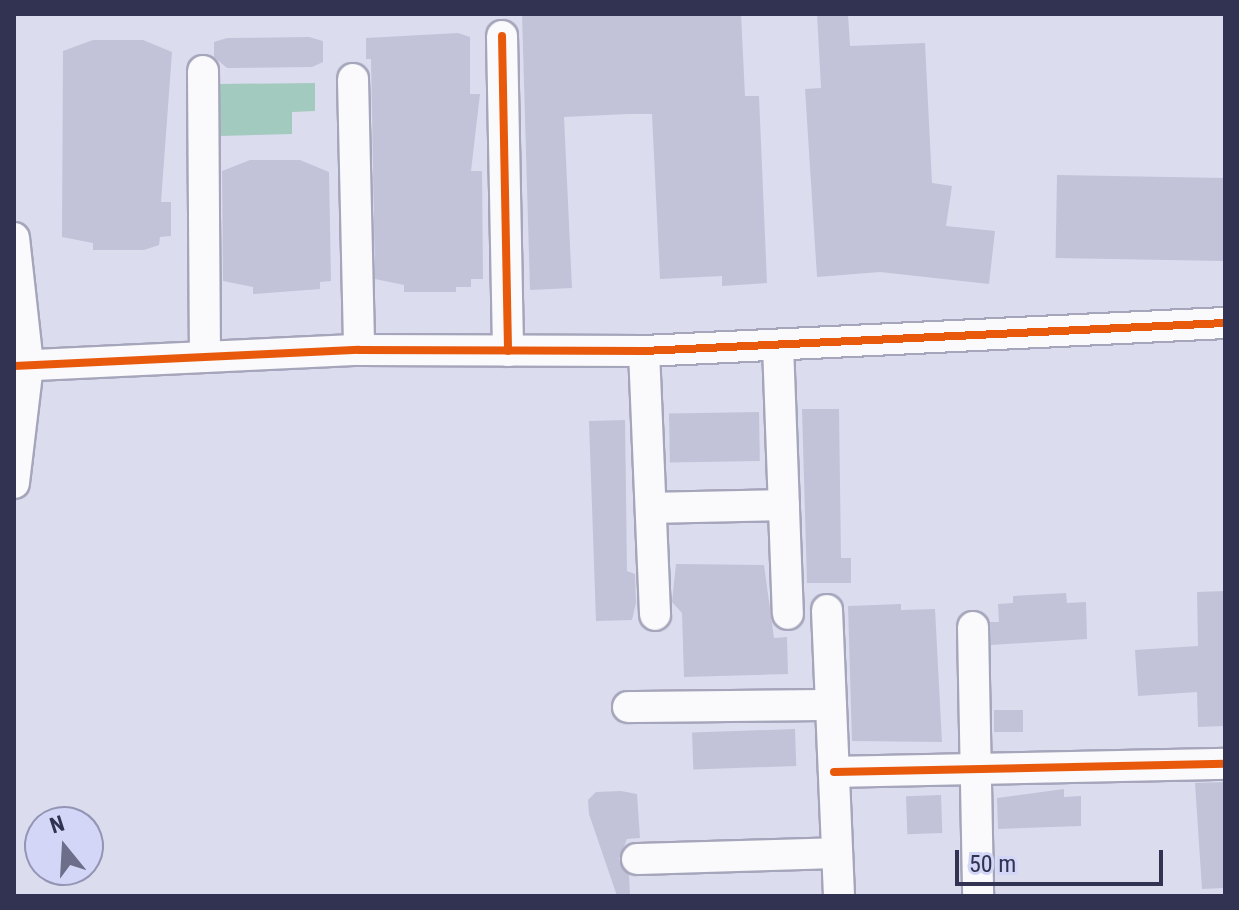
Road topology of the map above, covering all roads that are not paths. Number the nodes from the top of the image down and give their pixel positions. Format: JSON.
{"nodes":[{"id":1,"x":502,"y":36,"type":"dead end"},
{"id":2,"x":203,"y":71,"type":"dead end"},
{"id":3,"x":353,"y":79,"type":"dead end"},
{"id":4,"x":14,"y":238,"type":"edge"},
{"id":5,"x":1225,"y":323,"type":"edge"},
{"id":6,"x":778,"y":345,"type":"junction"},
{"id":7,"x":359,"y":350,"type":"junction"},
{"id":8,"x":508,"y":351,"type":"junction"},
{"id":9,"x":644,"y":351,"type":"junction"},
{"id":10,"x":205,"y":357,"type":"junction"},
{"id":11,"x":21,"y":365,"type":"edge"},
{"id":12,"x":14,"y":483,"type":"edge"},
{"id":13,"x":784,"y":505,"type":"junction"},
{"id":14,"x":651,"y":508,"type":"junction"},
{"id":15,"x":827,"y":610,"type":"dead end"},
{"id":16,"x":788,"y":614,"type":"dead end"},
{"id":17,"x":655,"y":615,"type":"dead end"},
{"id":18,"x":973,"y":627,"type":"dead end"},
{"id":19,"x":831,"y":705,"type":"junction"},
{"id":20,"x":628,"y":707,"type":"dead end"},
{"id":21,"x":1225,"y":764,"type":"edge"},
{"id":22,"x":976,"y":769,"type":"junction"},
{"id":23,"x":834,"y":772,"type":"junction"},
{"id":24,"x":837,"y":853,"type":"junction"},
{"id":25,"x":637,"y":859,"type":"dead end"},
{"id":26,"x":839,"y":896,"type":"edge"},
{"id":27,"x":978,"y":896,"type":"edge"}],
"edges":[{"from":1,"to":8,"type":"street"},
{"from":2,"to":10,"type":"street"},
{"from":3,"to":7,"type":"street"},
{"from":4,"to":11,"type":"street"},
{"from":5,"to":6,"type":"street"},
{"from":6,"to":9,"type":"street"},
{"from":6,"to":13,"type":"street"},
{"from":7,"to":8,"type":"street"},
{"from":7,"to":10,"type":"street"},
{"from":8,"to":9,"type":"street"},
{"from":9,"to":14,"type":"street"},
{"from":10,"to":11,"type":"street"},
{"from":11,"to":12,"type":"street"},
{"from":13,"to":14,"type":"street"},
{"from":13,"to":16,"type":"street"},
{"from":14,"to":17,"type":"street"},
{"from":15,"to":19,"type":"street"},
{"from":18,"to":22,"type":"street"},
{"from":19,"to":20,"type":"street"},
{"from":19,"to":23,"type":"street"},
{"from":21,"to":22,"type":"street"},
{"from":22,"to":23,"type":"street"},
{"from":22,"to":27,"type":"street"},
{"from":23,"to":24,"type":"street"},
{"from":24,"to":25,"type":"street"},
{"from":24,"to":26,"type":"street"}]}
